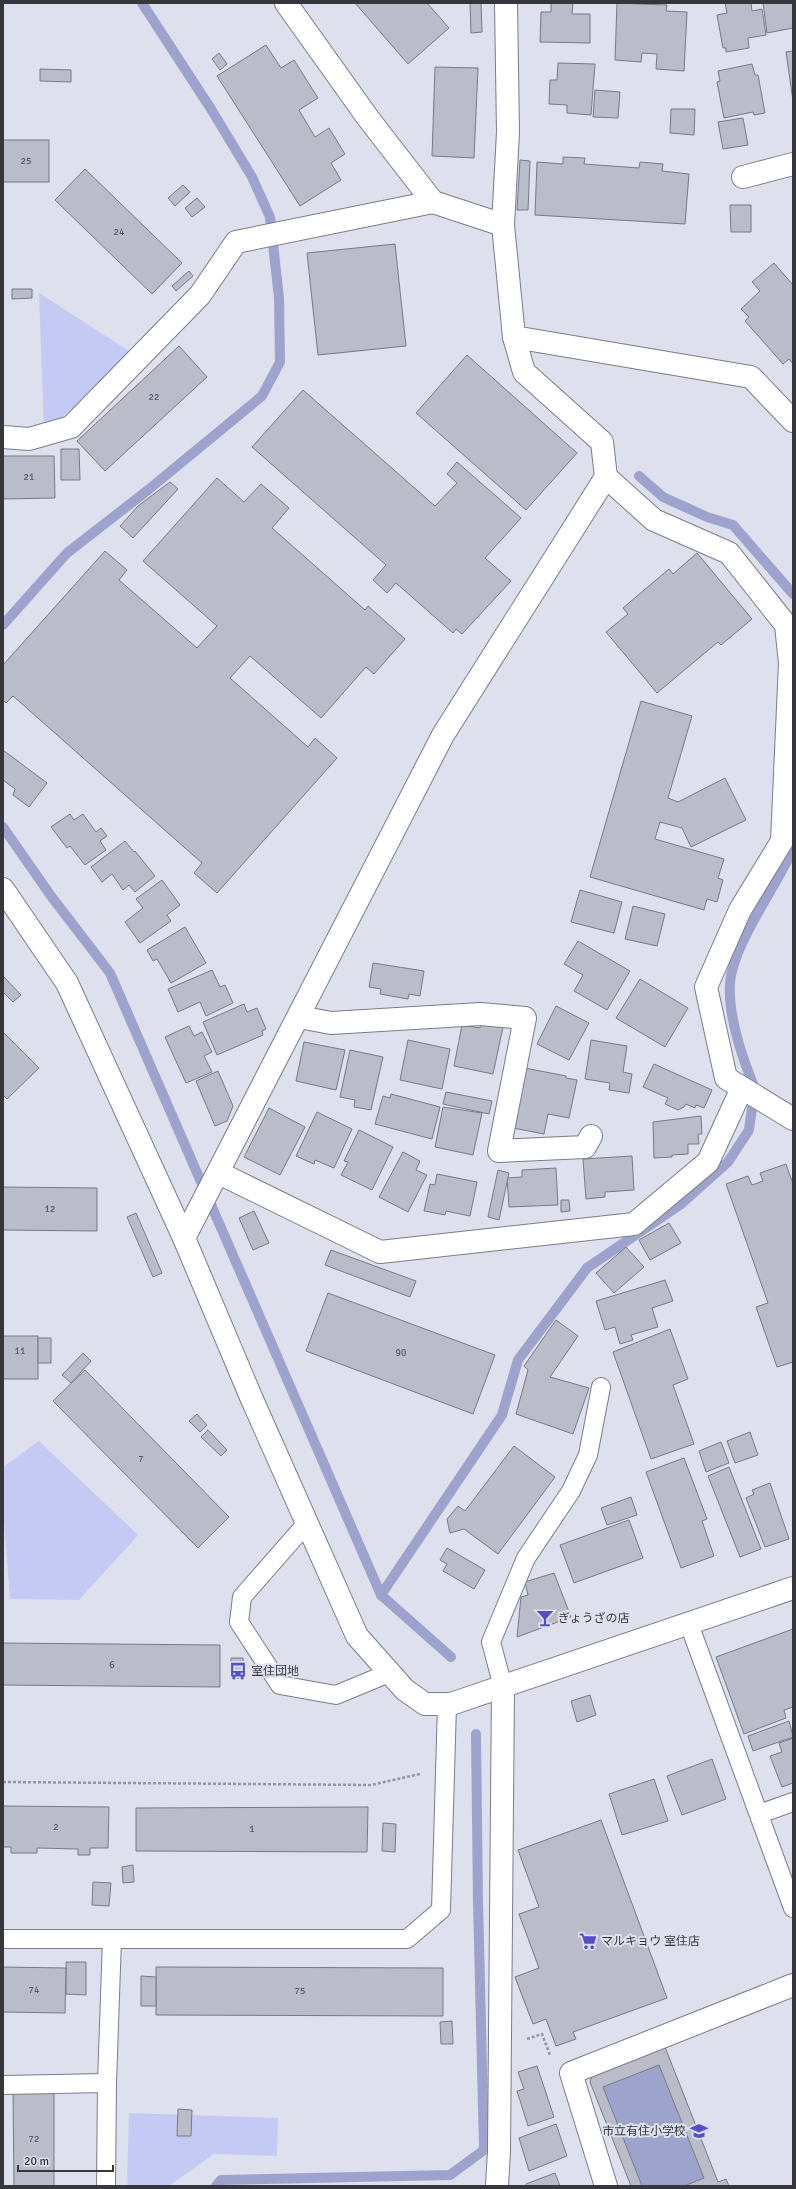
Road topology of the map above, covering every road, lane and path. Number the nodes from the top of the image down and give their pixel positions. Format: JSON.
{"nodes":[{"id":1,"x":286,"y":3,"type":"edge"},
{"id":2,"x":506,"y":3,"type":"edge"},
{"id":3,"x":793,"y":164,"type":"edge"},
{"id":4,"x":743,"y":177,"type":"dead end"},
{"id":5,"x":433,"y":202,"type":"junction"},
{"id":6,"x":503,"y":225,"type":"junction"},
{"id":7,"x":514,"y":337,"type":"junction"},
{"id":8,"x":793,"y":422,"type":"edge"},
{"id":9,"x":3,"y":437,"type":"edge"},
{"id":10,"x":606,"y":477,"type":"junction"},
{"id":11,"x":3,"y":889,"type":"edge"},
{"id":12,"x":299,"y":1017,"type":"junction"},
{"id":13,"x":751,"y":1094,"type":"junction"},
{"id":14,"x":793,"y":1119,"type":"edge"},
{"id":15,"x":591,"y":1136,"type":"dead end"},
{"id":16,"x":218,"y":1175,"type":"junction"},
{"id":17,"x":184,"y":1238,"type":"junction"},
{"id":18,"x":601,"y":1387,"type":"dead end"},
{"id":19,"x":307,"y":1523,"type":"junction"},
{"id":20,"x":793,"y":1588,"type":"edge"},
{"id":21,"x":689,"y":1624,"type":"junction"},
{"id":22,"x":389,"y":1673,"type":"junction"},
{"id":23,"x":503,"y":1687,"type":"junction"},
{"id":24,"x":449,"y":1704,"type":"junction"},
{"id":25,"x":423,"y":1773,"type":"dead end"},
{"id":26,"x":3,"y":1782,"type":"edge"},
{"id":27,"x":793,"y":1802,"type":"edge"},
{"id":28,"x":759,"y":1814,"type":"junction"},
{"id":29,"x":793,"y":1908,"type":"edge"},
{"id":30,"x":3,"y":1939,"type":"edge"},
{"id":31,"x":112,"y":1939,"type":"junction"},
{"id":32,"x":793,"y":1985,"type":"edge"},
{"id":33,"x":500,"y":2048,"type":"junction"},
{"id":34,"x":570,"y":2073,"type":"junction"},
{"id":35,"x":107,"y":2083,"type":"junction"},
{"id":36,"x":3,"y":2085,"type":"edge"},
{"id":37,"x":106,"y":2186,"type":"edge"},
{"id":38,"x":497,"y":2186,"type":"edge"},
{"id":39,"x":606,"y":2186,"type":"edge"}],
"edges":[{"from":1,"to":5,"type":"street"},
{"from":2,"to":6,"type":"street"},
{"from":3,"to":4,"type":"street"},
{"from":5,"to":6,"type":"street"},
{"from":5,"to":9,"type":"street"},
{"from":6,"to":7,"type":"street"},
{"from":7,"to":8,"type":"street"},
{"from":7,"to":10,"type":"street"},
{"from":10,"to":12,"type":"street"},
{"from":10,"to":13,"type":"street"},
{"from":11,"to":17,"type":"street"},
{"from":12,"to":15,"type":"street"},
{"from":12,"to":16,"type":"street"},
{"from":13,"to":14,"type":"street"},
{"from":13,"to":16,"type":"street"},
{"from":16,"to":17,"type":"street"},
{"from":17,"to":19,"type":"street"},
{"from":18,"to":23,"type":"lane"},
{"from":19,"to":22,"type":"street"},
{"from":19,"to":22,"type":"lane"},
{"from":20,"to":21,"type":"street"},
{"from":21,"to":23,"type":"street"},
{"from":21,"to":28,"type":"lane"},
{"from":22,"to":24,"type":"street"},
{"from":23,"to":24,"type":"street"},
{"from":23,"to":33,"type":"street"},
{"from":24,"to":31,"type":"lane"},
{"from":25,"to":26,"type":"path"},
{"from":27,"to":28,"type":"lane"},
{"from":28,"to":29,"type":"lane"},
{"from":30,"to":31,"type":"lane"},
{"from":31,"to":35,"type":"lane"},
{"from":32,"to":34,"type":"street"},
{"from":33,"to":34,"type":"path"},
{"from":33,"to":38,"type":"street"},
{"from":34,"to":39,"type":"street"},
{"from":35,"to":36,"type":"lane"},
{"from":35,"to":37,"type":"lane"}]}
